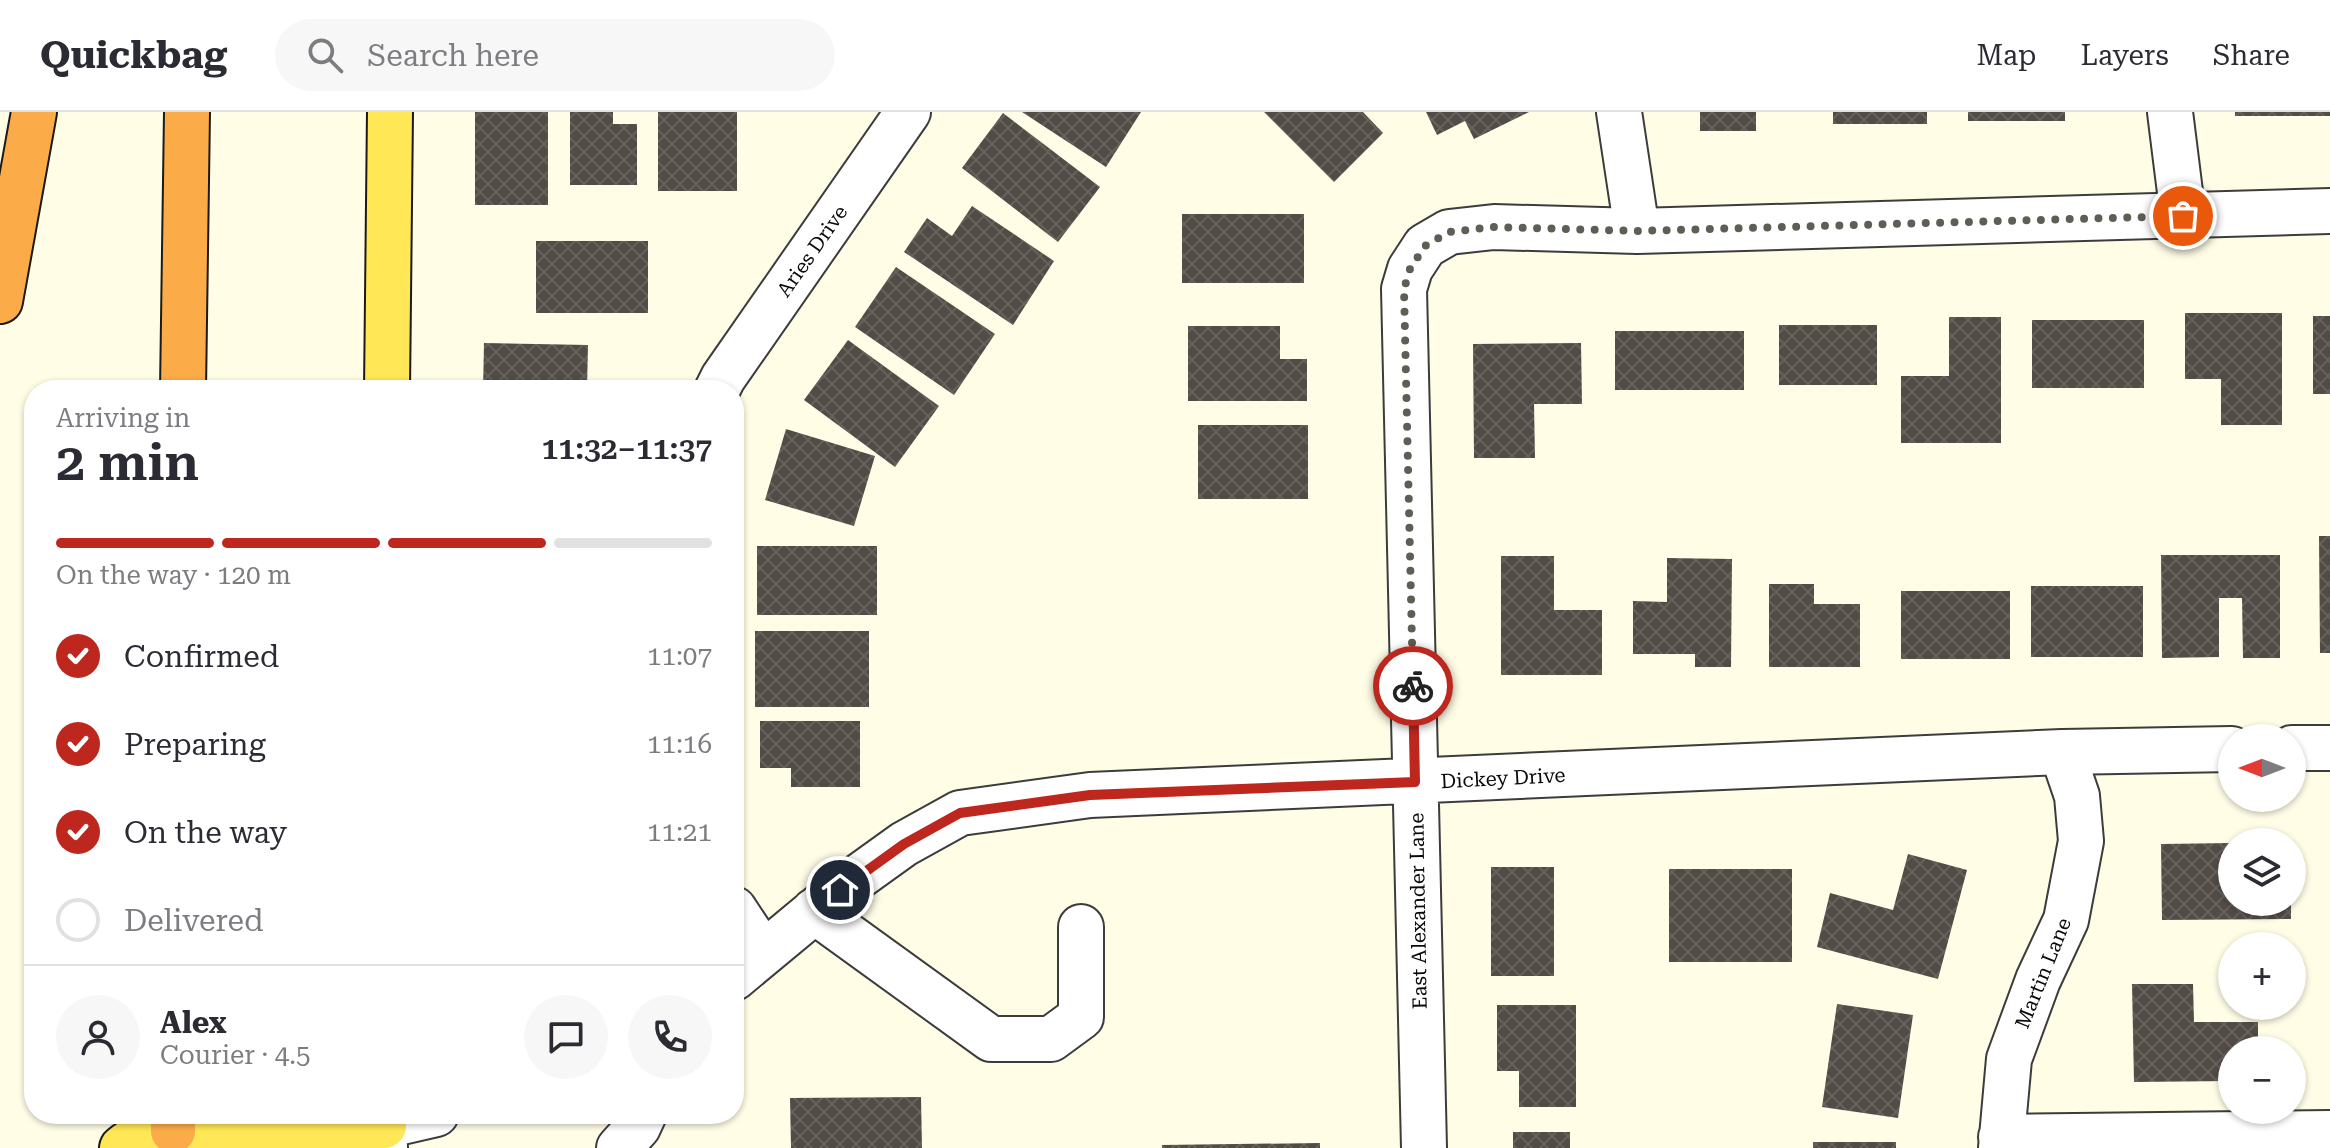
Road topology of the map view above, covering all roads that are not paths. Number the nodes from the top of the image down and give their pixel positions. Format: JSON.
{"nodes":[{"id":1,"x":34,"y":112,"type":"edge"},
{"id":2,"x":187,"y":112,"type":"edge"},
{"id":3,"x":390,"y":112,"type":"edge"},
{"id":4,"x":908,"y":112,"type":"edge"},
{"id":5,"x":1619,"y":112,"type":"edge"},
{"id":6,"x":2170,"y":112,"type":"edge"},
{"id":7,"x":2330,"y":211,"type":"edge"},
{"id":8,"x":2183,"y":216,"type":"junction"},
{"id":9,"x":1637,"y":231,"type":"junction"},
{"id":10,"x":0,"y":301,"type":"edge"},
{"id":11,"x":183,"y":380,"type":"edge"},
{"id":12,"x":387,"y":380,"type":"edge"},
{"id":13,"x":722,"y":380,"type":"edge"},
{"id":14,"x":2306,"y":748,"type":"edge"},
{"id":15,"x":2330,"y":748,"type":"edge"},
{"id":16,"x":2218,"y":749,"type":"edge"},
{"id":17,"x":2062,"y":752,"type":"junction"},
{"id":18,"x":1415,"y":782,"type":"junction"},
{"id":19,"x":814,"y":911,"type":"junction"},
{"id":20,"x":1081,"y":927,"type":"dead end"},
{"id":21,"x":749,"y":966,"type":"edge"},
{"id":22,"x":639,"y":1124,"type":"edge"},
{"id":23,"x":385,"y":1129,"type":"edge"},
{"id":24,"x":173,"y":1131,"type":"edge"},
{"id":25,"x":2330,"y":1133,"type":"edge"},
{"id":26,"x":2001,"y":1143,"type":"edge"},
{"id":27,"x":122,"y":1148,"type":"edge"},
{"id":28,"x":619,"y":1148,"type":"edge"},
{"id":29,"x":1424,"y":1148,"type":"edge"}],
"edges":[{"from":1,"to":10,"type":"highway"},
{"from":2,"to":11,"type":"highway"},
{"from":3,"to":12,"type":"main road"},
{"from":4,"to":13,"type":"street","name":"Aries Drive"},
{"from":5,"to":9,"type":"street"},
{"from":6,"to":8,"type":"street"},
{"from":7,"to":8,"type":"street"},
{"from":8,"to":9,"type":"street"},
{"from":9,"to":18,"type":"street","name":"East Alexander Lane"},
{"from":14,"to":15,"type":"street"},
{"from":16,"to":17,"type":"street","name":"Dickey Drive"},
{"from":17,"to":18,"type":"street","name":"Dickey Drive"},
{"from":17,"to":26,"type":"street","name":"Martin Lane"},
{"from":18,"to":19,"type":"street","name":"Dickey Drive"},
{"from":18,"to":29,"type":"street","name":"East Alexander Lane"},
{"from":19,"to":20,"type":"street"},
{"from":19,"to":21,"type":"street","name":"Dickey Drive"},
{"from":22,"to":28,"type":"street"},
{"from":23,"to":24,"type":"main road"},
{"from":24,"to":27,"type":"main road"},
{"from":25,"to":26,"type":"street"}]}
